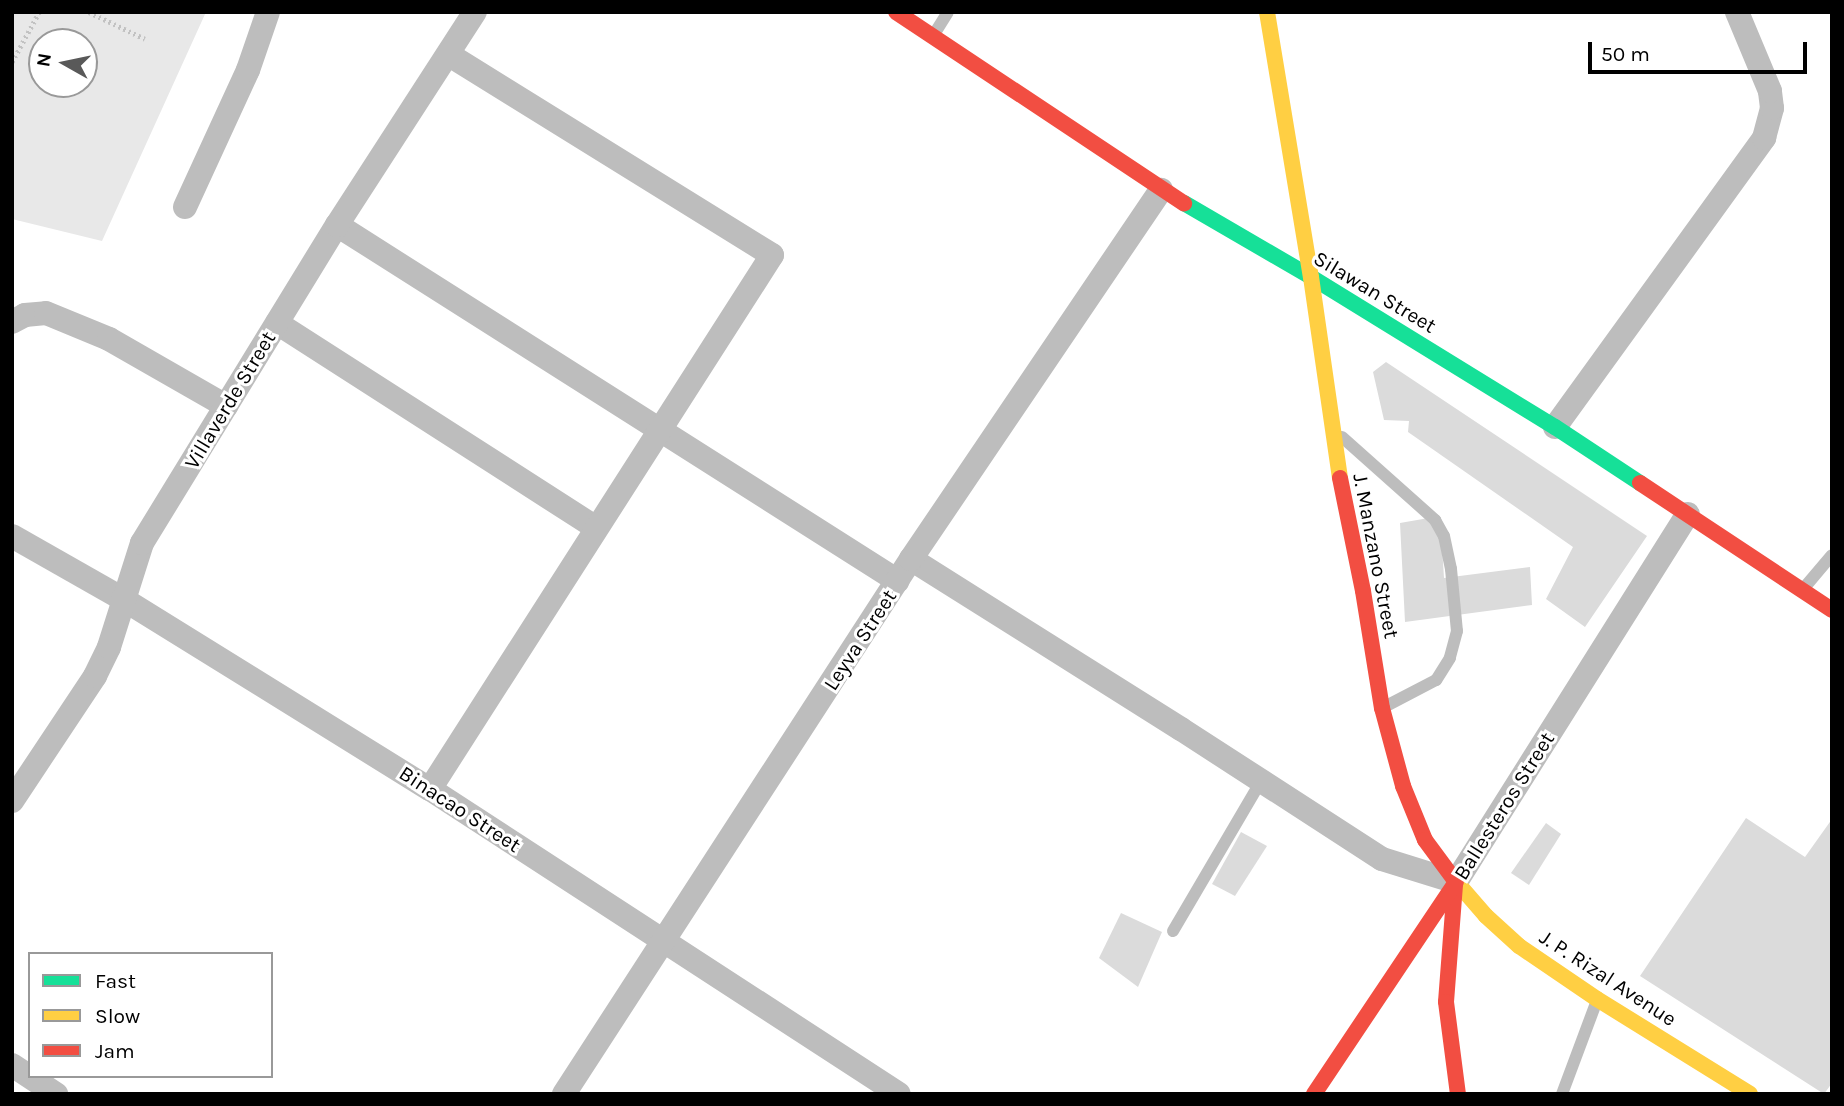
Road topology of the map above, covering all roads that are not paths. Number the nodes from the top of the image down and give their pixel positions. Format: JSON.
{"nodes":[{"id":1,"x":268,"y":12,"type":"edge"},
{"id":2,"x":475,"y":12,"type":"edge"},
{"id":3,"x":895,"y":12,"type":"edge"},
{"id":4,"x":948,"y":12,"type":"edge"},
{"id":5,"x":1267,"y":12,"type":"edge"},
{"id":6,"x":1737,"y":12,"type":"edge"},
{"id":7,"x":933,"y":37,"type":"junction"},
{"id":8,"x":448,"y":54,"type":"junction"},
{"id":9,"x":1161,"y":190,"type":"junction"},
{"id":10,"x":185,"y":207,"type":"dead end"},
{"id":11,"x":337,"y":225,"type":"junction"},
{"id":12,"x":1311,"y":277,"type":"junction"},
{"id":13,"x":12,"y":323,"type":"edge"},
{"id":14,"x":277,"y":323,"type":"junction"},
{"id":15,"x":226,"y":406,"type":"junction"},
{"id":16,"x":1555,"y":427,"type":"junction"},
{"id":17,"x":660,"y":428,"type":"junction"},
{"id":18,"x":1332,"y":428,"type":"junction"},
{"id":19,"x":1688,"y":514,"type":"junction"},
{"id":20,"x":596,"y":528,"type":"junction"},
{"id":21,"x":12,"y":536,"type":"edge"},
{"id":22,"x":1832,"y":555,"type":"edge"},
{"id":23,"x":911,"y":559,"type":"junction"},
{"id":24,"x":898,"y":581,"type":"junction"},
{"id":25,"x":1801,"y":591,"type":"junction"},
{"id":26,"x":123,"y":599,"type":"junction"},
{"id":27,"x":1832,"y":610,"type":"edge"},
{"id":28,"x":1382,"y":708,"type":"junction"},
{"id":29,"x":1261,"y":780,"type":"junction"},
{"id":30,"x":430,"y":789,"type":"junction"},
{"id":31,"x":12,"y":800,"type":"edge"},
{"id":32,"x":1456,"y":882,"type":"junction"},
{"id":33,"x":1173,"y":931,"type":"dead end"},
{"id":34,"x":663,"y":942,"type":"junction"},
{"id":35,"x":1597,"y":999,"type":"junction"},
{"id":36,"x":12,"y":1065,"type":"edge"},
{"id":37,"x":28,"y":1076,"type":"edge"},
{"id":38,"x":32,"y":1078,"type":"edge"},
{"id":39,"x":56,"y":1094,"type":"edge"},
{"id":40,"x":564,"y":1094,"type":"edge"},
{"id":41,"x":899,"y":1094,"type":"edge"},
{"id":42,"x":1314,"y":1094,"type":"edge"},
{"id":43,"x":1458,"y":1094,"type":"edge"},
{"id":44,"x":1562,"y":1094,"type":"edge"},
{"id":45,"x":1750,"y":1094,"type":"edge"}],
"edges":[{"from":1,"to":10,"type":"street"},
{"from":2,"to":8,"type":"street","name":"Villaverde Street"},
{"from":3,"to":7,"type":"street","name":"Silawan Street"},
{"from":4,"to":7,"type":"lane"},
{"from":5,"to":12,"type":"street","name":"J. Manzano Street"},
{"from":6,"to":16,"type":"street"},
{"from":7,"to":9,"type":"street","name":"Silawan Street"},
{"from":8,"to":11,"type":"street","name":"Villaverde Street"},
{"from":8,"to":17,"type":"street"},
{"from":9,"to":12,"type":"street","name":"Silawan Street"},
{"from":9,"to":23,"type":"street","name":"Leyva Street"},
{"from":11,"to":14,"type":"street","name":"Villaverde Street"},
{"from":11,"to":17,"type":"street"},
{"from":12,"to":16,"type":"street","name":"Silawan Street"},
{"from":12,"to":18,"type":"street","name":"J. Manzano Street"},
{"from":13,"to":15,"type":"street"},
{"from":14,"to":15,"type":"street","name":"Villaverde Street"},
{"from":14,"to":20,"type":"street"},
{"from":15,"to":26,"type":"street","name":"Villaverde Street"},
{"from":16,"to":19,"type":"street","name":"Silawan Street"},
{"from":17,"to":20,"type":"street"},
{"from":17,"to":24,"type":"street"},
{"from":18,"to":28,"type":"street","name":"J. Manzano Street"},
{"from":18,"to":28,"type":"lane"},
{"from":19,"to":25,"type":"street","name":"Silawan Street"},
{"from":19,"to":32,"type":"street","name":"Ballesteros Street"},
{"from":20,"to":30,"type":"street"},
{"from":21,"to":26,"type":"street","name":"Binacao Street"},
{"from":22,"to":25,"type":"lane"},
{"from":23,"to":24,"type":"street","name":"Leyva Street"},
{"from":23,"to":29,"type":"street"},
{"from":24,"to":34,"type":"street","name":"Leyva Street"},
{"from":25,"to":27,"type":"street","name":"Silawan Street"},
{"from":26,"to":30,"type":"street","name":"Binacao Street"},
{"from":26,"to":31,"type":"street","name":"Villaverde Street"},
{"from":28,"to":32,"type":"street","name":"J. Manzano Street"},
{"from":29,"to":32,"type":"street"},
{"from":29,"to":33,"type":"lane"},
{"from":30,"to":34,"type":"street","name":"Binacao Street"},
{"from":32,"to":35,"type":"street","name":"J. P. Rizal Avenue"},
{"from":32,"to":42,"type":"street","name":"Ballesteros Street"},
{"from":32,"to":43,"type":"street"},
{"from":34,"to":40,"type":"street","name":"Leyva Street"},
{"from":34,"to":41,"type":"street","name":"Binacao Street"},
{"from":35,"to":44,"type":"lane"},
{"from":35,"to":45,"type":"street","name":"J. P. Rizal Avenue"},
{"from":36,"to":37,"type":"street"},
{"from":38,"to":39,"type":"street"}]}
